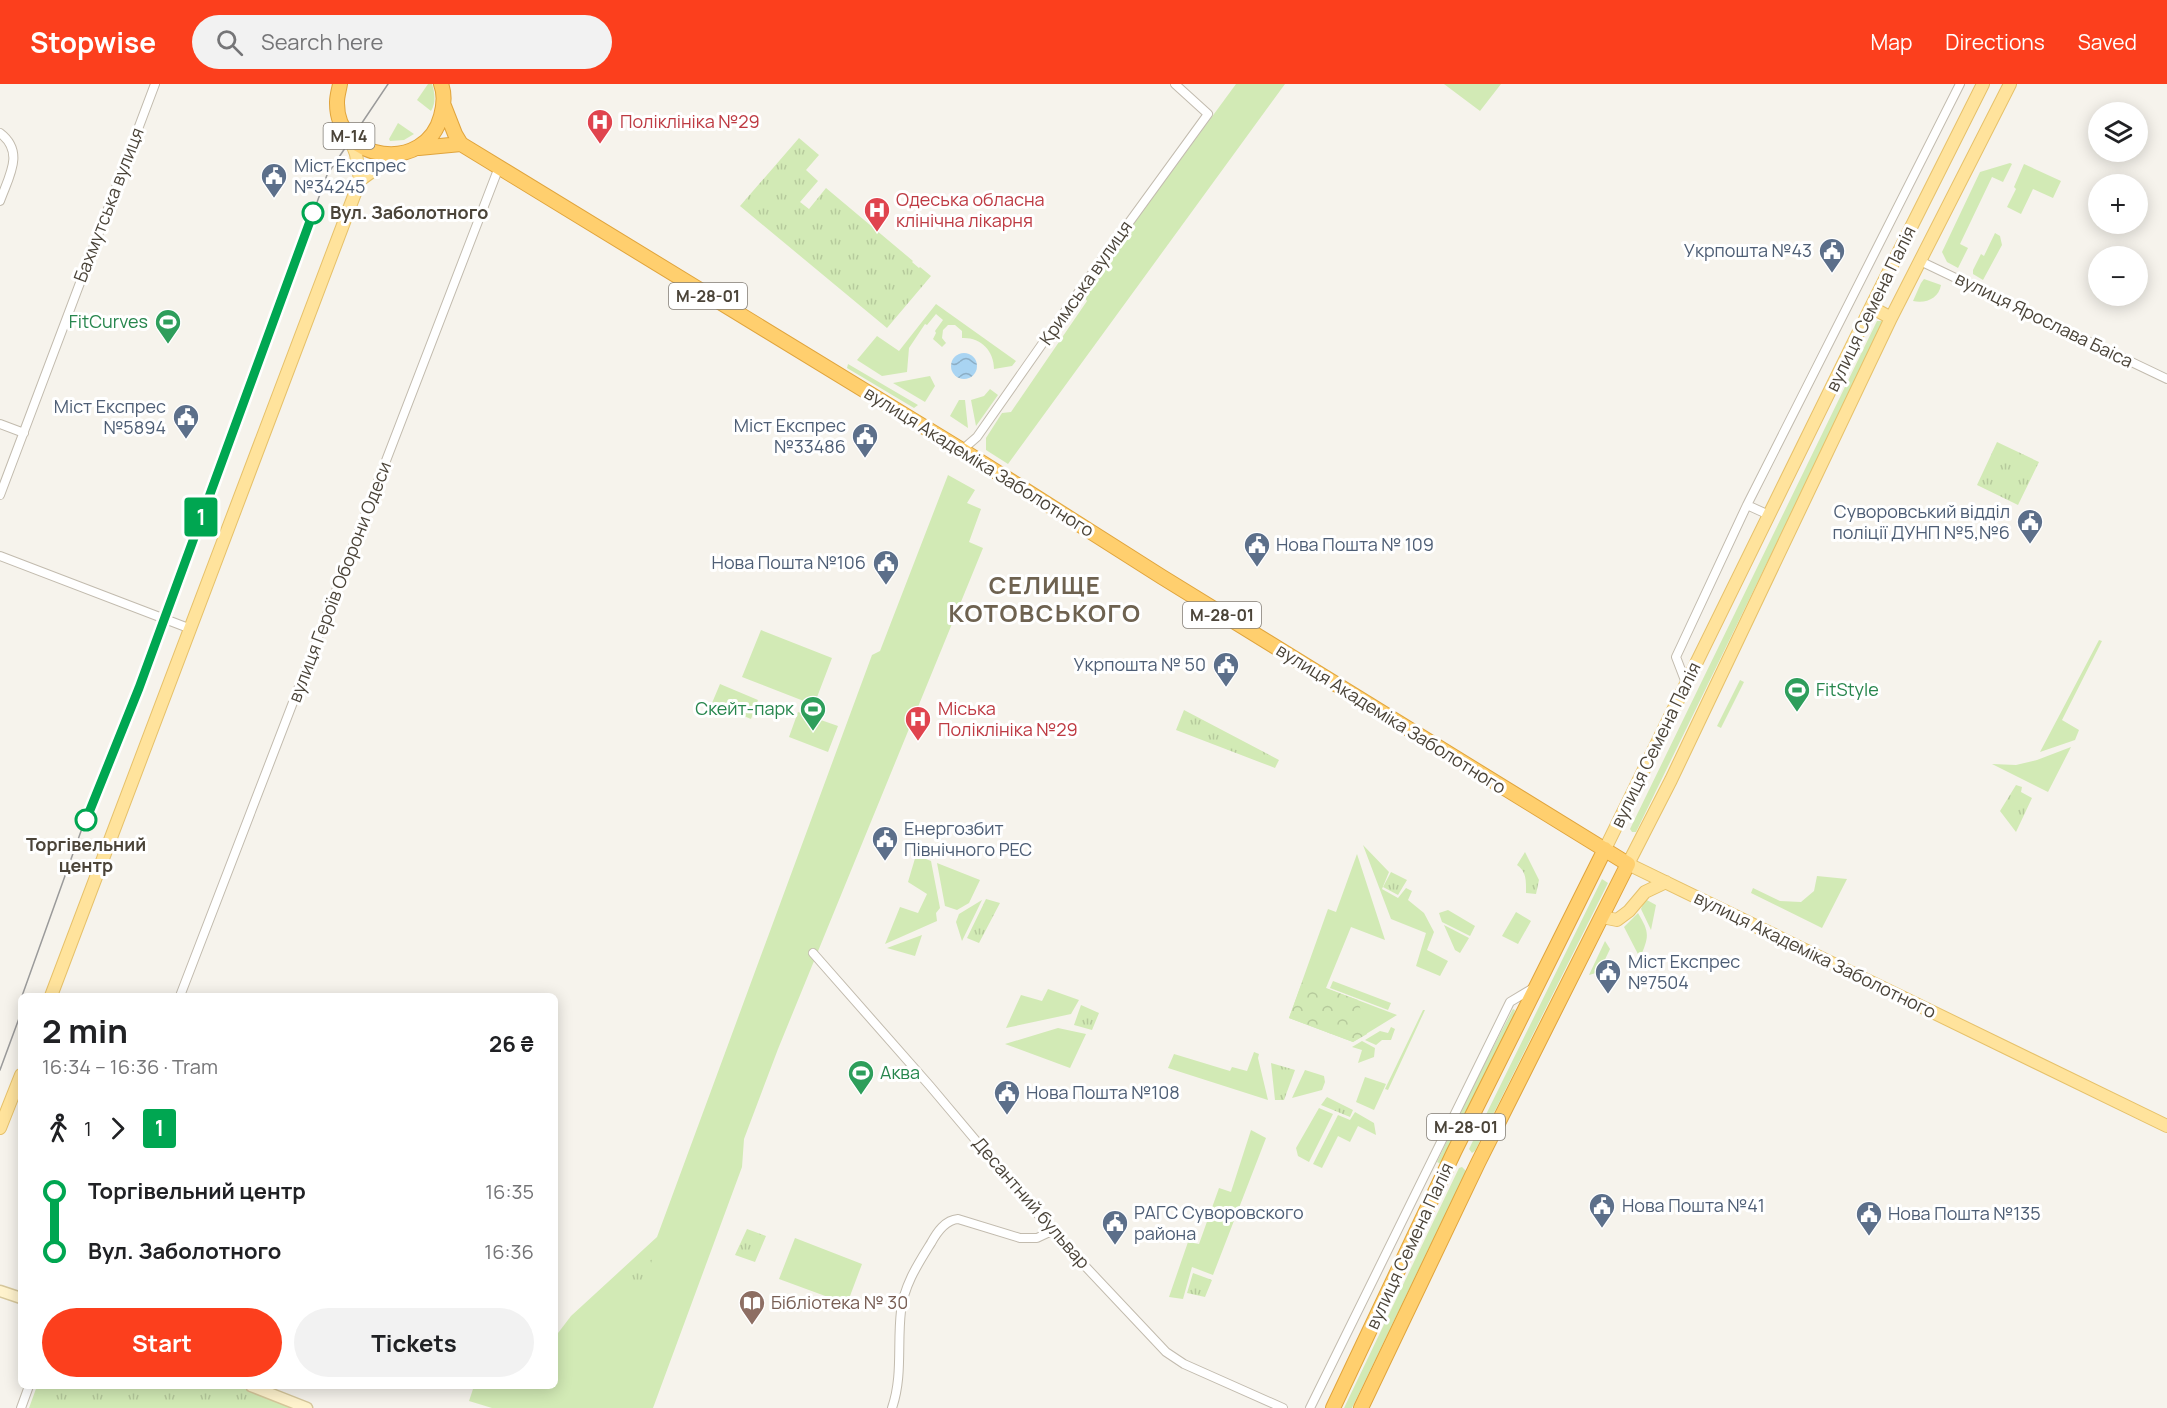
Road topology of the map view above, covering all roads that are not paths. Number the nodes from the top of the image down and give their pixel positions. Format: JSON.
{"nodes":[{"id":1,"x":155,"y":84,"type":"edge"},
{"id":2,"x":331,"y":84,"type":"edge"},
{"id":3,"x":340,"y":84,"type":"edge"},
{"id":4,"x":1175,"y":84,"type":"edge"},
{"id":5,"x":1960,"y":84,"type":"edge"},
{"id":6,"x":1983,"y":84,"type":"edge"},
{"id":7,"x":2010,"y":84,"type":"edge"},
{"id":8,"x":442,"y":86,"type":"edge"},
{"id":9,"x":337,"y":102,"type":"junction"},
{"id":10,"x":444,"y":106,"type":"junction"},
{"id":11,"x":0,"y":133,"type":"edge"},
{"id":12,"x":349,"y":136,"type":"junction"},
{"id":13,"x":461,"y":144,"type":"junction"},
{"id":14,"x":416,"y":148,"type":"junction"},
{"id":15,"x":399,"y":154,"type":"junction"},
{"id":16,"x":499,"y":167,"type":"junction"},
{"id":17,"x":360,"y":180,"type":"junction"},
{"id":18,"x":0,"y":201,"type":"edge"},
{"id":19,"x":1920,"y":261,"type":"junction"},
{"id":20,"x":1871,"y":307,"type":"junction"},
{"id":21,"x":1891,"y":318,"type":"junction"},
{"id":22,"x":2167,"y":380,"type":"edge"},
{"id":23,"x":0,"y":424,"type":"edge"},
{"id":24,"x":24,"y":433,"type":"junction"},
{"id":25,"x":962,"y":450,"type":"junction"},
{"id":26,"x":0,"y":495,"type":"edge"},
{"id":27,"x":1747,"y":506,"type":"junction"},
{"id":28,"x":1769,"y":515,"type":"junction"},
{"id":29,"x":0,"y":556,"type":"edge"},
{"id":30,"x":190,"y":629,"type":"junction"},
{"id":31,"x":1686,"y":683,"type":"junction"},
{"id":32,"x":1605,"y":849,"type":"junction"},
{"id":33,"x":1628,"y":864,"type":"junction"},
{"id":34,"x":1666,"y":882,"type":"junction"},
{"id":35,"x":1602,"y":917,"type":"junction"},
{"id":36,"x":813,"y":953,"type":"dead end"},
{"id":37,"x":1536,"y":986,"type":"junction"},
{"id":38,"x":52,"y":993,"type":"edge"},
{"id":39,"x":181,"y":993,"type":"edge"},
{"id":40,"x":18,"y":1082,"type":"edge"},
{"id":41,"x":2167,"y":1126,"type":"edge"},
{"id":42,"x":0,"y":1128,"type":"edge"},
{"id":43,"x":1454,"y":1152,"type":"junction"},
{"id":44,"x":1478,"y":1163,"type":"junction"},
{"id":45,"x":1052,"y":1231,"type":"junction"},
{"id":46,"x":0,"y":1291,"type":"edge"},
{"id":47,"x":18,"y":1297,"type":"edge"},
{"id":48,"x":28,"y":1389,"type":"edge"},
{"id":49,"x":259,"y":1389,"type":"edge"},
{"id":50,"x":21,"y":1408,"type":"edge"},
{"id":51,"x":307,"y":1408,"type":"edge"},
{"id":52,"x":892,"y":1408,"type":"edge"},
{"id":53,"x":1284,"y":1408,"type":"edge"},
{"id":54,"x":1310,"y":1408,"type":"edge"},
{"id":55,"x":1333,"y":1408,"type":"edge"},
{"id":56,"x":1361,"y":1408,"type":"edge"}],
"edges":[{"from":1,"to":24,"type":"street","name":"Бахмутська вулиця"},
{"from":2,"to":9,"type":"highway"},
{"from":3,"to":9,"type":"highway","number":"М-14"},
{"from":4,"to":25,"type":"street","name":"Кримська вулиця"},
{"from":5,"to":27,"type":"street"},
{"from":6,"to":20,"type":"main road","name":"вулиця Семена Палія"},
{"from":7,"to":19,"type":"main road","name":"вулиця Семена Палія"},
{"from":8,"to":10,"type":"highway","number":"М-14"},
{"from":9,"to":12,"type":"highway","number":"М-14"},
{"from":10,"to":13,"type":"highway"},
{"from":10,"to":14,"type":"highway","number":"М-14"},
{"from":11,"to":18,"type":"street"},
{"from":12,"to":15,"type":"highway","number":"М-14"},
{"from":12,"to":17,"type":"main road","number":"М-14"},
{"from":13,"to":14,"type":"highway"},
{"from":13,"to":16,"type":"highway","name":"вулиця Академіка Заболотного","number":"М-28-01"},
{"from":14,"to":15,"type":"highway","number":"М-14"},
{"from":15,"to":17,"type":"main road","number":"М-14"},
{"from":16,"to":25,"type":"highway","name":"вулиця Академіка Заболотного","number":"М-28-01"},
{"from":16,"to":39,"type":"street","name":"вулиця Героїв Оборони Одеси"},
{"from":17,"to":30,"type":"main road"},
{"from":19,"to":21,"type":"main road","name":"вулиця Семена Палія"},
{"from":19,"to":22,"type":"street","name":"вулиця Ярослава Баіса"},
{"from":20,"to":21,"type":"main road"},
{"from":20,"to":28,"type":"main road","name":"вулиця Семена Палія"},
{"from":21,"to":33,"type":"main road","name":"вулиця Семена Палія"},
{"from":23,"to":24,"type":"street"},
{"from":24,"to":26,"type":"street","name":"Бахмутська вулиця"},
{"from":25,"to":32,"type":"highway","name":"вулиця Академіка Заболотного","number":"М-28-01"},
{"from":27,"to":28,"type":"street"},
{"from":27,"to":31,"type":"street"},
{"from":28,"to":31,"type":"main road","name":"вулиця Семена Палія"},
{"from":29,"to":30,"type":"street"},
{"from":30,"to":38,"type":"main road"},
{"from":31,"to":32,"type":"main road","name":"вулиця Семена Палія"},
{"from":32,"to":33,"type":"highway","name":"вулиця Академіка Заболотного","number":"М-28-01"},
{"from":32,"to":37,"type":"highway","name":"вулиця Семена Палія","number":"М-28-01"},
{"from":33,"to":34,"type":"main road","name":"вулиця Академіка Заболотного"},
{"from":33,"to":35,"type":"highway","name":"вулиця Семена Палія","number":"М-28-01"},
{"from":34,"to":35,"type":"main road"},
{"from":34,"to":41,"type":"main road","name":"вулиця Академіка Заболотного"},
{"from":35,"to":44,"type":"highway","name":"вулиця Семена Палія","number":"М-28-01"},
{"from":36,"to":45,"type":"street","name":"Десантний бульвар"},
{"from":37,"to":43,"type":"highway","name":"вулиця Семена Палія","number":"М-28-01"},
{"from":37,"to":54,"type":"street"},
{"from":40,"to":42,"type":"main road"},
{"from":43,"to":44,"type":"highway"},
{"from":43,"to":55,"type":"highway","name":"вулиця Семена Палія","number":"М-28-01"},
{"from":44,"to":56,"type":"highway","name":"вулиця Семена Палія","number":"М-28-01"},
{"from":45,"to":52,"type":"street"},
{"from":45,"to":53,"type":"street","name":"Десантний бульвар"},
{"from":46,"to":47,"type":"street"},
{"from":48,"to":50,"type":"street"},
{"from":49,"to":51,"type":"street"}]}
